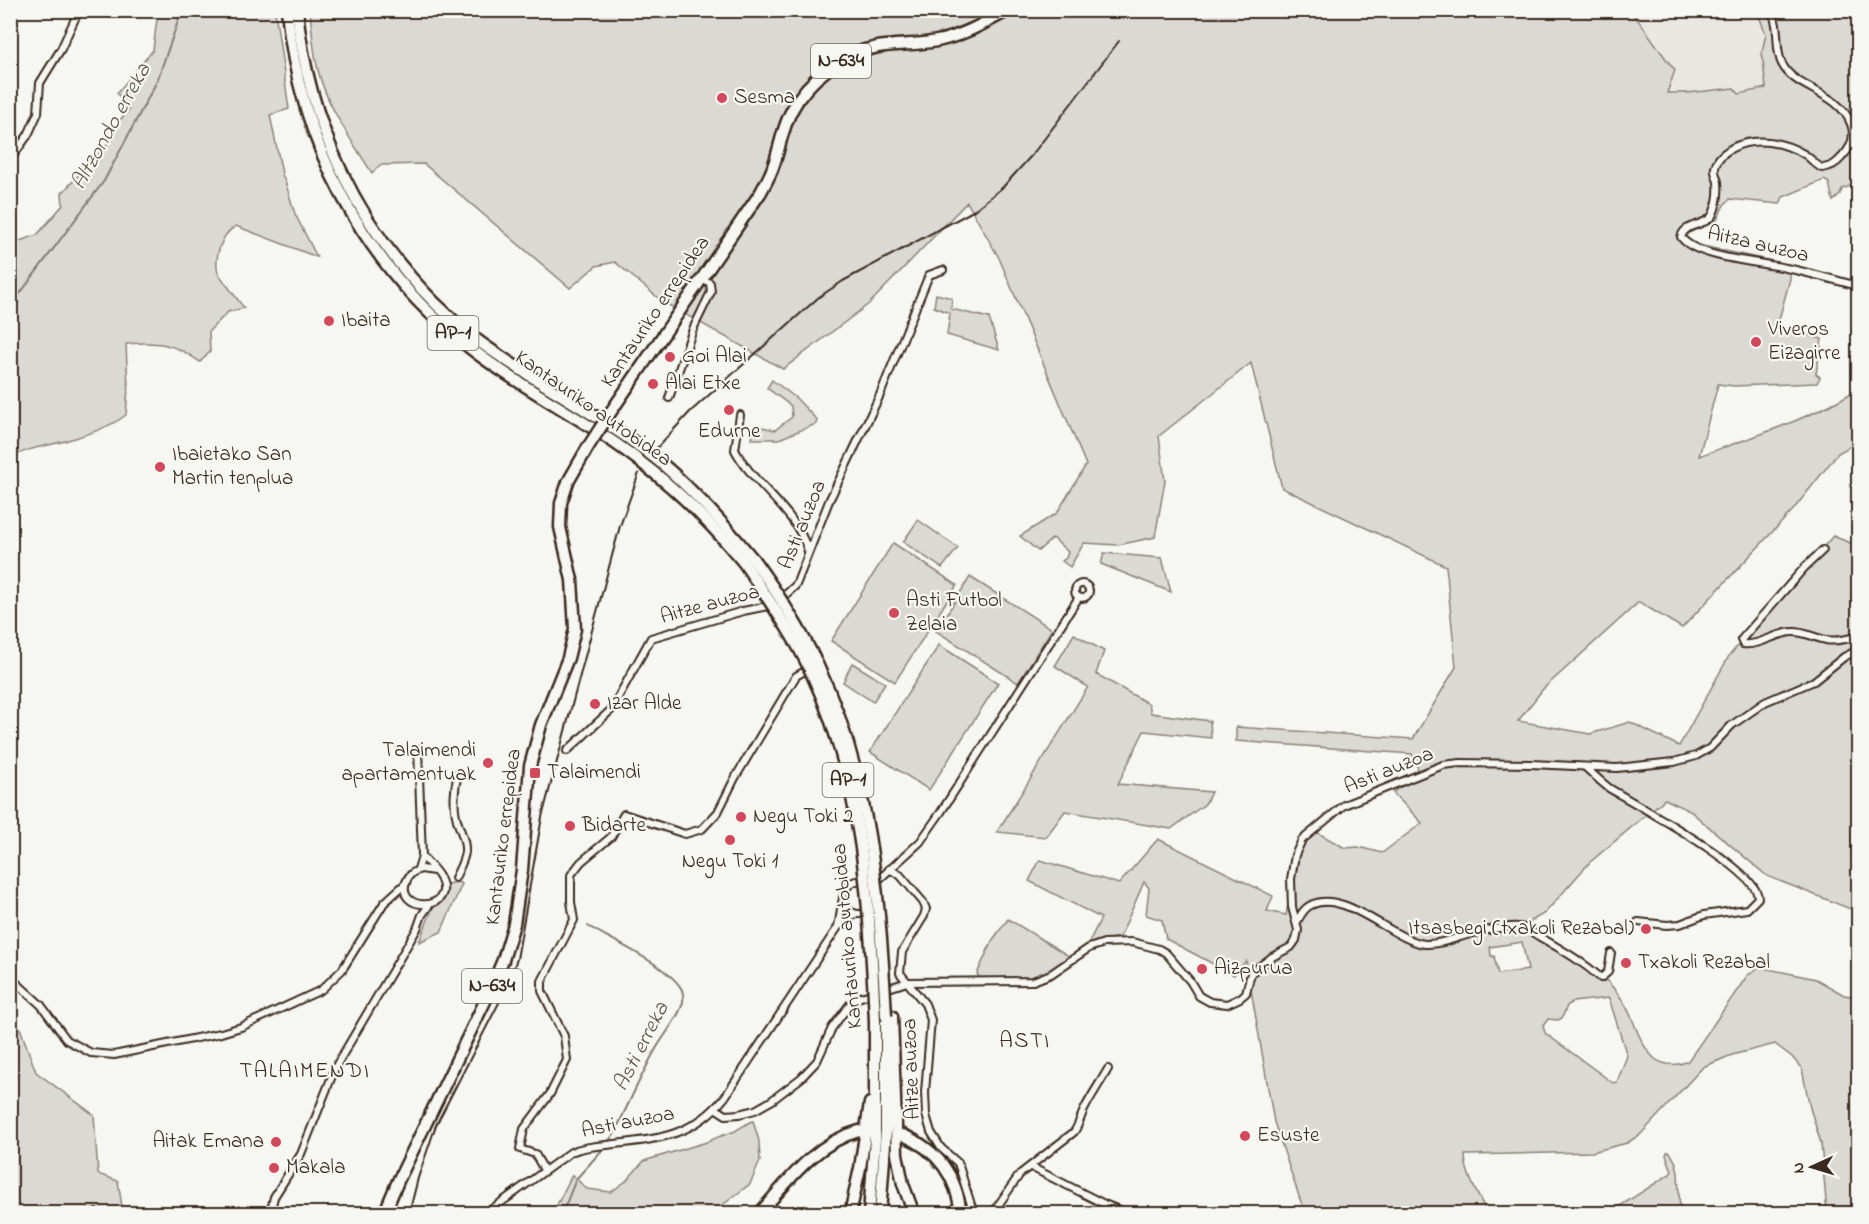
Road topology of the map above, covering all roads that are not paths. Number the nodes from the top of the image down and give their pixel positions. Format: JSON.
{"nodes":[{"id":1,"x":79,"y":10,"type":"edge"},
{"id":2,"x":287,"y":10,"type":"edge"},
{"id":3,"x":297,"y":10,"type":"edge"},
{"id":4,"x":930,"y":10,"type":"edge"},
{"id":5,"x":960,"y":10,"type":"edge"},
{"id":6,"x":1771,"y":10,"type":"edge"},
{"id":7,"x":1008,"y":11,"type":"edge"},
{"id":8,"x":10,"y":160,"type":"edge"},
{"id":9,"x":943,"y":270,"type":"dead end"},
{"id":10,"x":703,"y":279,"type":"junction"},
{"id":11,"x":1858,"y":286,"type":"edge"},
{"id":12,"x":669,"y":398,"type":"dead end"},
{"id":13,"x":740,"y":415,"type":"dead end"},
{"id":14,"x":1823,"y":550,"type":"dead end"},
{"id":15,"x":808,"y":552,"type":"junction"},
{"id":16,"x":748,"y":561,"type":"junction"},
{"id":17,"x":1079,"y":597,"type":"dead end"},
{"id":18,"x":777,"y":604,"type":"junction"},
{"id":19,"x":1858,"y":636,"type":"edge"},
{"id":20,"x":1858,"y":650,"type":"edge"},
{"id":21,"x":812,"y":667,"type":"junction"},
{"id":22,"x":418,"y":749,"type":"dead end"},
{"id":23,"x":567,"y":751,"type":"dead end"},
{"id":24,"x":1584,"y":767,"type":"junction"},
{"id":25,"x":458,"y":774,"type":"dead end"},
{"id":26,"x":422,"y":856,"type":"junction"},
{"id":27,"x":866,"y":868,"type":"junction"},
{"id":28,"x":418,"y":869,"type":"junction"},
{"id":29,"x":889,"y":869,"type":"junction"},
{"id":30,"x":434,"y":872,"type":"junction"},
{"id":31,"x":882,"y":876,"type":"junction"},
{"id":32,"x":455,"y":878,"type":"dead end"},
{"id":33,"x":855,"y":881,"type":"junction"},
{"id":34,"x":406,"y":883,"type":"junction"},
{"id":35,"x":869,"y":883,"type":"junction"},
{"id":36,"x":393,"y":896,"type":"junction"},
{"id":37,"x":410,"y":898,"type":"junction"},
{"id":38,"x":843,"y":899,"type":"junction"},
{"id":39,"x":417,"y":904,"type":"junction"},
{"id":40,"x":430,"y":904,"type":"junction"},
{"id":41,"x":857,"y":914,"type":"junction"},
{"id":42,"x":422,"y":915,"type":"junction"},
{"id":43,"x":1297,"y":922,"type":"junction"},
{"id":44,"x":1638,"y":922,"type":"dead end"},
{"id":45,"x":838,"y":927,"type":"junction"},
{"id":46,"x":1611,"y":953,"type":"dead end"},
{"id":47,"x":10,"y":977,"type":"edge"},
{"id":48,"x":907,"y":982,"type":"junction"},
{"id":49,"x":884,"y":1018,"type":"junction"},
{"id":50,"x":876,"y":1061,"type":"junction"},
{"id":51,"x":1108,"y":1069,"type":"dead end"},
{"id":52,"x":715,"y":1108,"type":"junction"},
{"id":53,"x":859,"y":1131,"type":"dead end"},
{"id":54,"x":903,"y":1135,"type":"dead end"},
{"id":55,"x":1031,"y":1167,"type":"junction"},
{"id":56,"x":544,"y":1170,"type":"junction"},
{"id":57,"x":398,"y":1181,"type":"junction"},
{"id":58,"x":270,"y":1214,"type":"edge"},
{"id":59,"x":380,"y":1214,"type":"edge"},
{"id":60,"x":384,"y":1214,"type":"edge"},
{"id":61,"x":485,"y":1214,"type":"edge"},
{"id":62,"x":759,"y":1214,"type":"edge"},
{"id":63,"x":850,"y":1214,"type":"edge"},
{"id":64,"x":869,"y":1214,"type":"edge"},
{"id":65,"x":880,"y":1214,"type":"edge"},
{"id":66,"x":914,"y":1214,"type":"edge"},
{"id":67,"x":961,"y":1214,"type":"edge"},
{"id":68,"x":974,"y":1214,"type":"edge"},
{"id":69,"x":992,"y":1214,"type":"edge"},
{"id":70,"x":1129,"y":1214,"type":"edge"}],
"edges":[{"from":1,"to":8,"type":"street"},
{"from":2,"to":16,"type":"highway","name":"Kantauriko autobidea","number":"AP-1"},
{"from":3,"to":16,"type":"highway","name":"Kantauriko autobidea","number":"AP-1"},
{"from":4,"to":5,"type":"street"},
{"from":6,"to":11,"type":"street","name":"Aitza auzoa"},
{"from":7,"to":10,"type":"highway","name":"Kantauriko errepidea","number":"N-634"},
{"from":9,"to":15,"type":"street","name":"Asti auzoa"},
{"from":10,"to":12,"type":"street"},
{"from":10,"to":57,"type":"highway","name":"Kantauriko errepidea","number":"N-634","bridge":true},
{"from":13,"to":15,"type":"street"},
{"from":14,"to":19,"type":"street"},
{"from":15,"to":18,"type":"street","name":"Asti auzoa"},
{"from":16,"to":49,"type":"highway","name":"Kantauriko autobidea","number":"AP-1","bridge":true},
{"from":16,"to":49,"type":"highway","name":"Kantauriko autobidea","number":"AP-1","bridge":true},
{"from":17,"to":29,"type":"street"},
{"from":18,"to":21,"type":"street"},
{"from":18,"to":23,"type":"street","name":"Aitze auzoa"},
{"from":20,"to":24,"type":"street","name":"Asti auzoa"},
{"from":21,"to":27,"type":"street"},
{"from":21,"to":56,"type":"street"},
{"from":22,"to":26,"type":"street"},
{"from":24,"to":43,"type":"street","name":"Asti auzoa"},
{"from":24,"to":44,"type":"street"},
{"from":25,"to":32,"type":"street"},
{"from":26,"to":28,"type":"street"},
{"from":26,"to":30,"type":"street"},
{"from":27,"to":31,"type":"street"},
{"from":27,"to":33,"type":"street"},
{"from":27,"to":35,"type":"street"},
{"from":28,"to":30,"type":"street"},
{"from":28,"to":34,"type":"street"},
{"from":29,"to":31,"type":"street"},
{"from":29,"to":48,"type":"street","name":"Aitze auzoa"},
{"from":30,"to":40,"type":"street"},
{"from":31,"to":35,"type":"street"},
{"from":33,"to":35,"type":"street"},
{"from":33,"to":38,"type":"street"},
{"from":34,"to":36,"type":"street"},
{"from":34,"to":37,"type":"street"},
{"from":35,"to":41,"type":"street"},
{"from":36,"to":37,"type":"street"},
{"from":36,"to":47,"type":"street"},
{"from":37,"to":39,"type":"street"},
{"from":38,"to":41,"type":"street"},
{"from":38,"to":45,"type":"street","name":"Asti auzoa"},
{"from":39,"to":40,"type":"street"},
{"from":39,"to":42,"type":"street"},
{"from":40,"to":42,"type":"street"},
{"from":41,"to":45,"type":"street","name":"Asti auzoa"},
{"from":42,"to":58,"type":"street"},
{"from":43,"to":46,"type":"street","name":"Asti auzoa"},
{"from":43,"to":48,"type":"street","name":"Asti auzoa"},
{"from":45,"to":52,"type":"street","name":"Asti auzoa"},
{"from":48,"to":52,"type":"street"},
{"from":48,"to":68,"type":"street","name":"Aitze auzoa"},
{"from":49,"to":50,"type":"highway","name":"Kantauriko autobidea","number":"AP-1"},
{"from":49,"to":65,"type":"highway","name":"Kantauriko autobidea","number":"AP-1"},
{"from":49,"to":66,"type":"highway"},
{"from":50,"to":63,"type":"highway"},
{"from":50,"to":64,"type":"highway","name":"Kantauriko autobidea","number":"AP-1"},
{"from":51,"to":55,"type":"street"},
{"from":52,"to":56,"type":"street","name":"Asti auzoa"},
{"from":53,"to":62,"type":"highway"},
{"from":54,"to":67,"type":"highway"},
{"from":55,"to":69,"type":"street"},
{"from":55,"to":70,"type":"street"},
{"from":56,"to":61,"type":"street","name":"Asti auzoa"},
{"from":57,"to":59,"type":"highway","number":"N-634"},
{"from":57,"to":60,"type":"highway","number":"N-634"}]}
